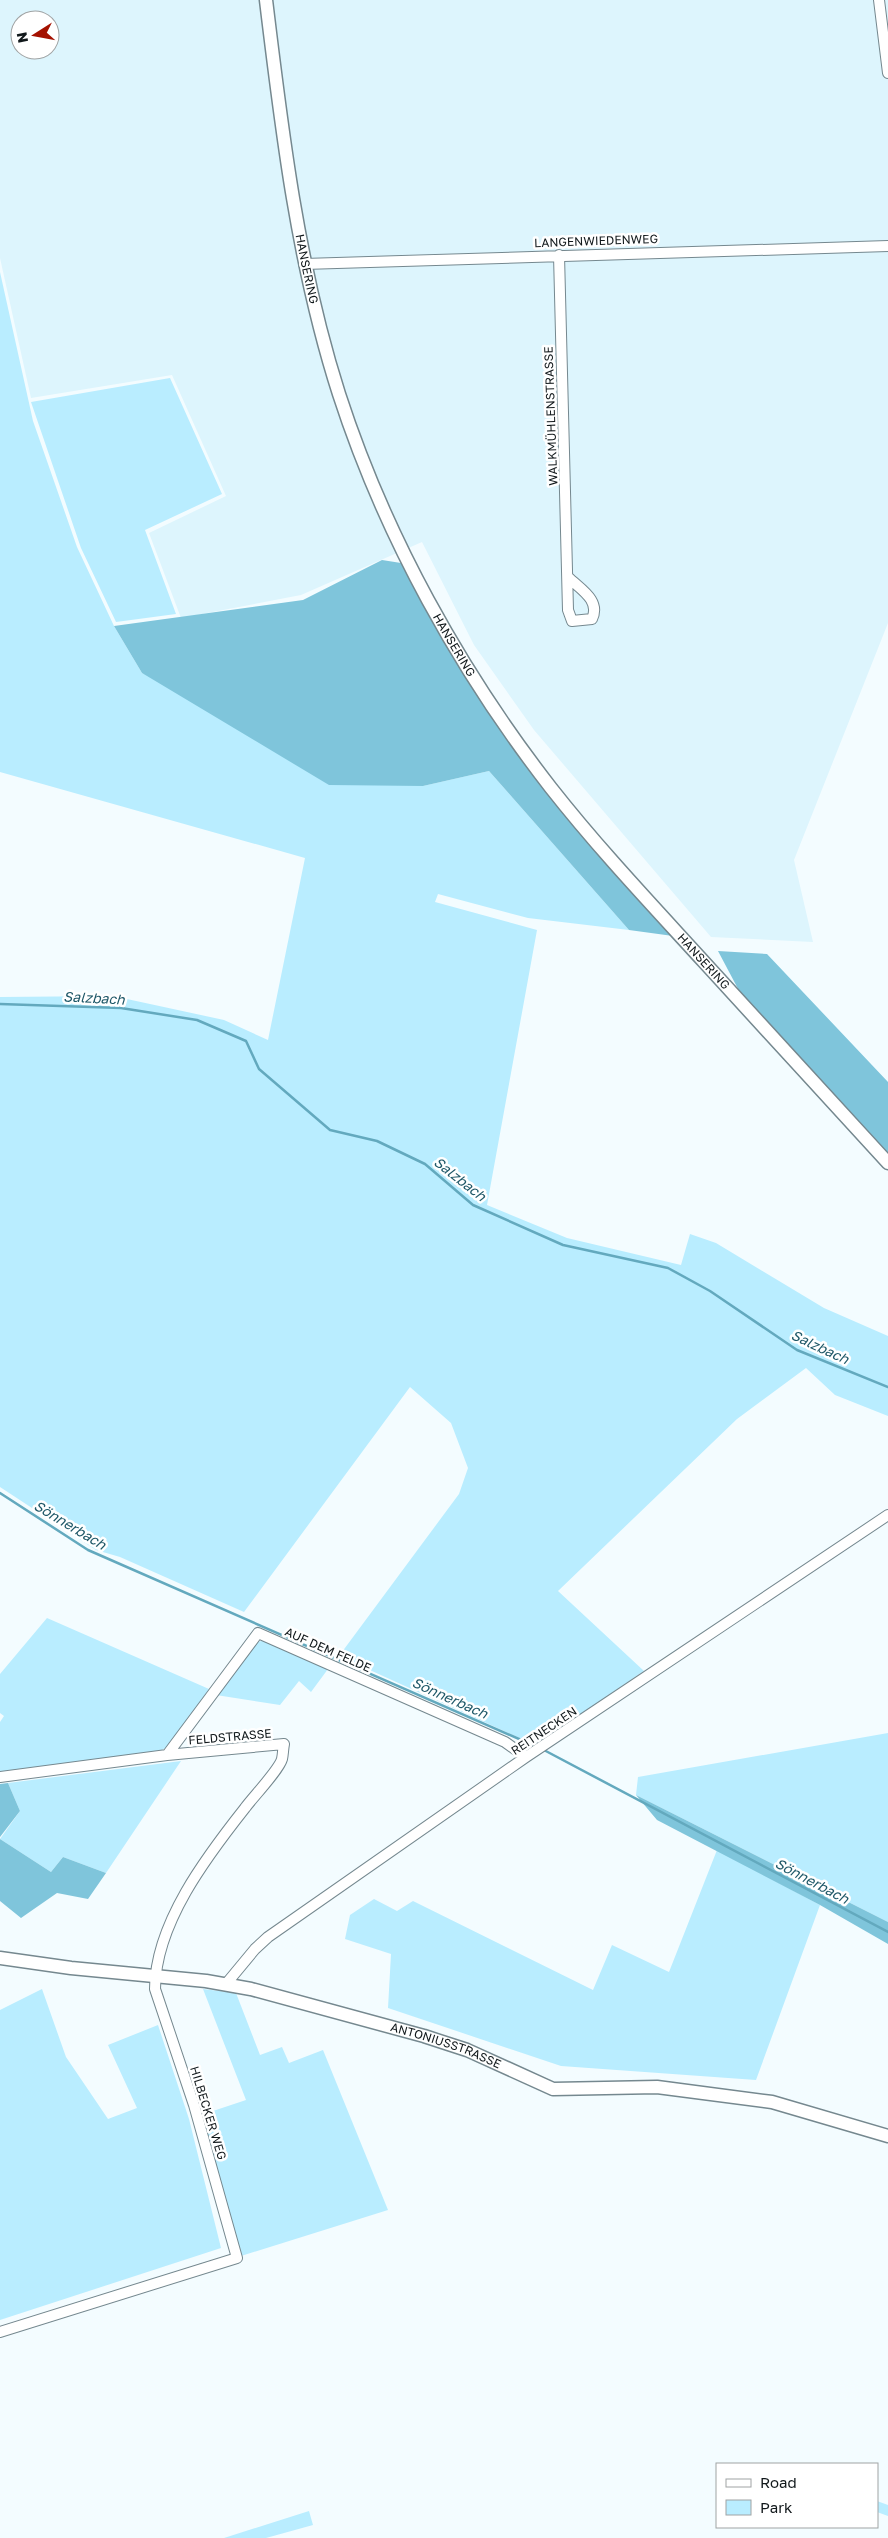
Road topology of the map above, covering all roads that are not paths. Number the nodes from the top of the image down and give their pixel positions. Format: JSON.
{"nodes":[{"id":1,"x":266,"y":0,"type":"edge"},
{"id":2,"x":879,"y":0,"type":"edge"},
{"id":3,"x":888,"y":74,"type":"edge"},
{"id":4,"x":888,"y":246,"type":"edge"},
{"id":5,"x":559,"y":255,"type":"junction"},
{"id":6,"x":304,"y":264,"type":"junction"},
{"id":7,"x":568,"y":577,"type":"dead end"},
{"id":8,"x":888,"y":1163,"type":"edge"},
{"id":9,"x":888,"y":1515,"type":"edge"},
{"id":10,"x":167,"y":1755,"type":"junction"},
{"id":11,"x":530,"y":1755,"type":"junction"},
{"id":12,"x":0,"y":1777,"type":"edge"},
{"id":13,"x":0,"y":1958,"type":"edge"},
{"id":14,"x":155,"y":1975,"type":"junction"},
{"id":15,"x":226,"y":1984,"type":"junction"},
{"id":16,"x":888,"y":2136,"type":"edge"},
{"id":17,"x":0,"y":2332,"type":"edge"}],
"edges":[{"from":1,"to":6,"type":"street","name":"HANSERING"},
{"from":2,"to":3,"type":"street"},
{"from":4,"to":5,"type":"street","name":"LANGENWIEDENWEG"},
{"from":5,"to":6,"type":"street","name":"LANGENWIEDENWEG"},
{"from":5,"to":7,"type":"street","name":"WALKMÜHLENSTRASSE"},
{"from":6,"to":8,"type":"street","name":"HANSERING"},
{"from":9,"to":11,"type":"street","name":"REITNECKEN"},
{"from":10,"to":11,"type":"street","name":"AUF DEM FELDE"},
{"from":10,"to":12,"type":"street","name":"FELDSTRASSE"},
{"from":10,"to":14,"type":"street","name":"FELDSTRASSE"},
{"from":11,"to":15,"type":"street","name":"REITNECKEN"},
{"from":13,"to":14,"type":"street","name":"ANTONIUSSTRASSE"},
{"from":14,"to":15,"type":"street","name":"ANTONIUSSTRASSE"},
{"from":14,"to":17,"type":"street","name":"HILBECKER WEG"},
{"from":15,"to":16,"type":"street","name":"ANTONIUSSTRASSE"}]}
